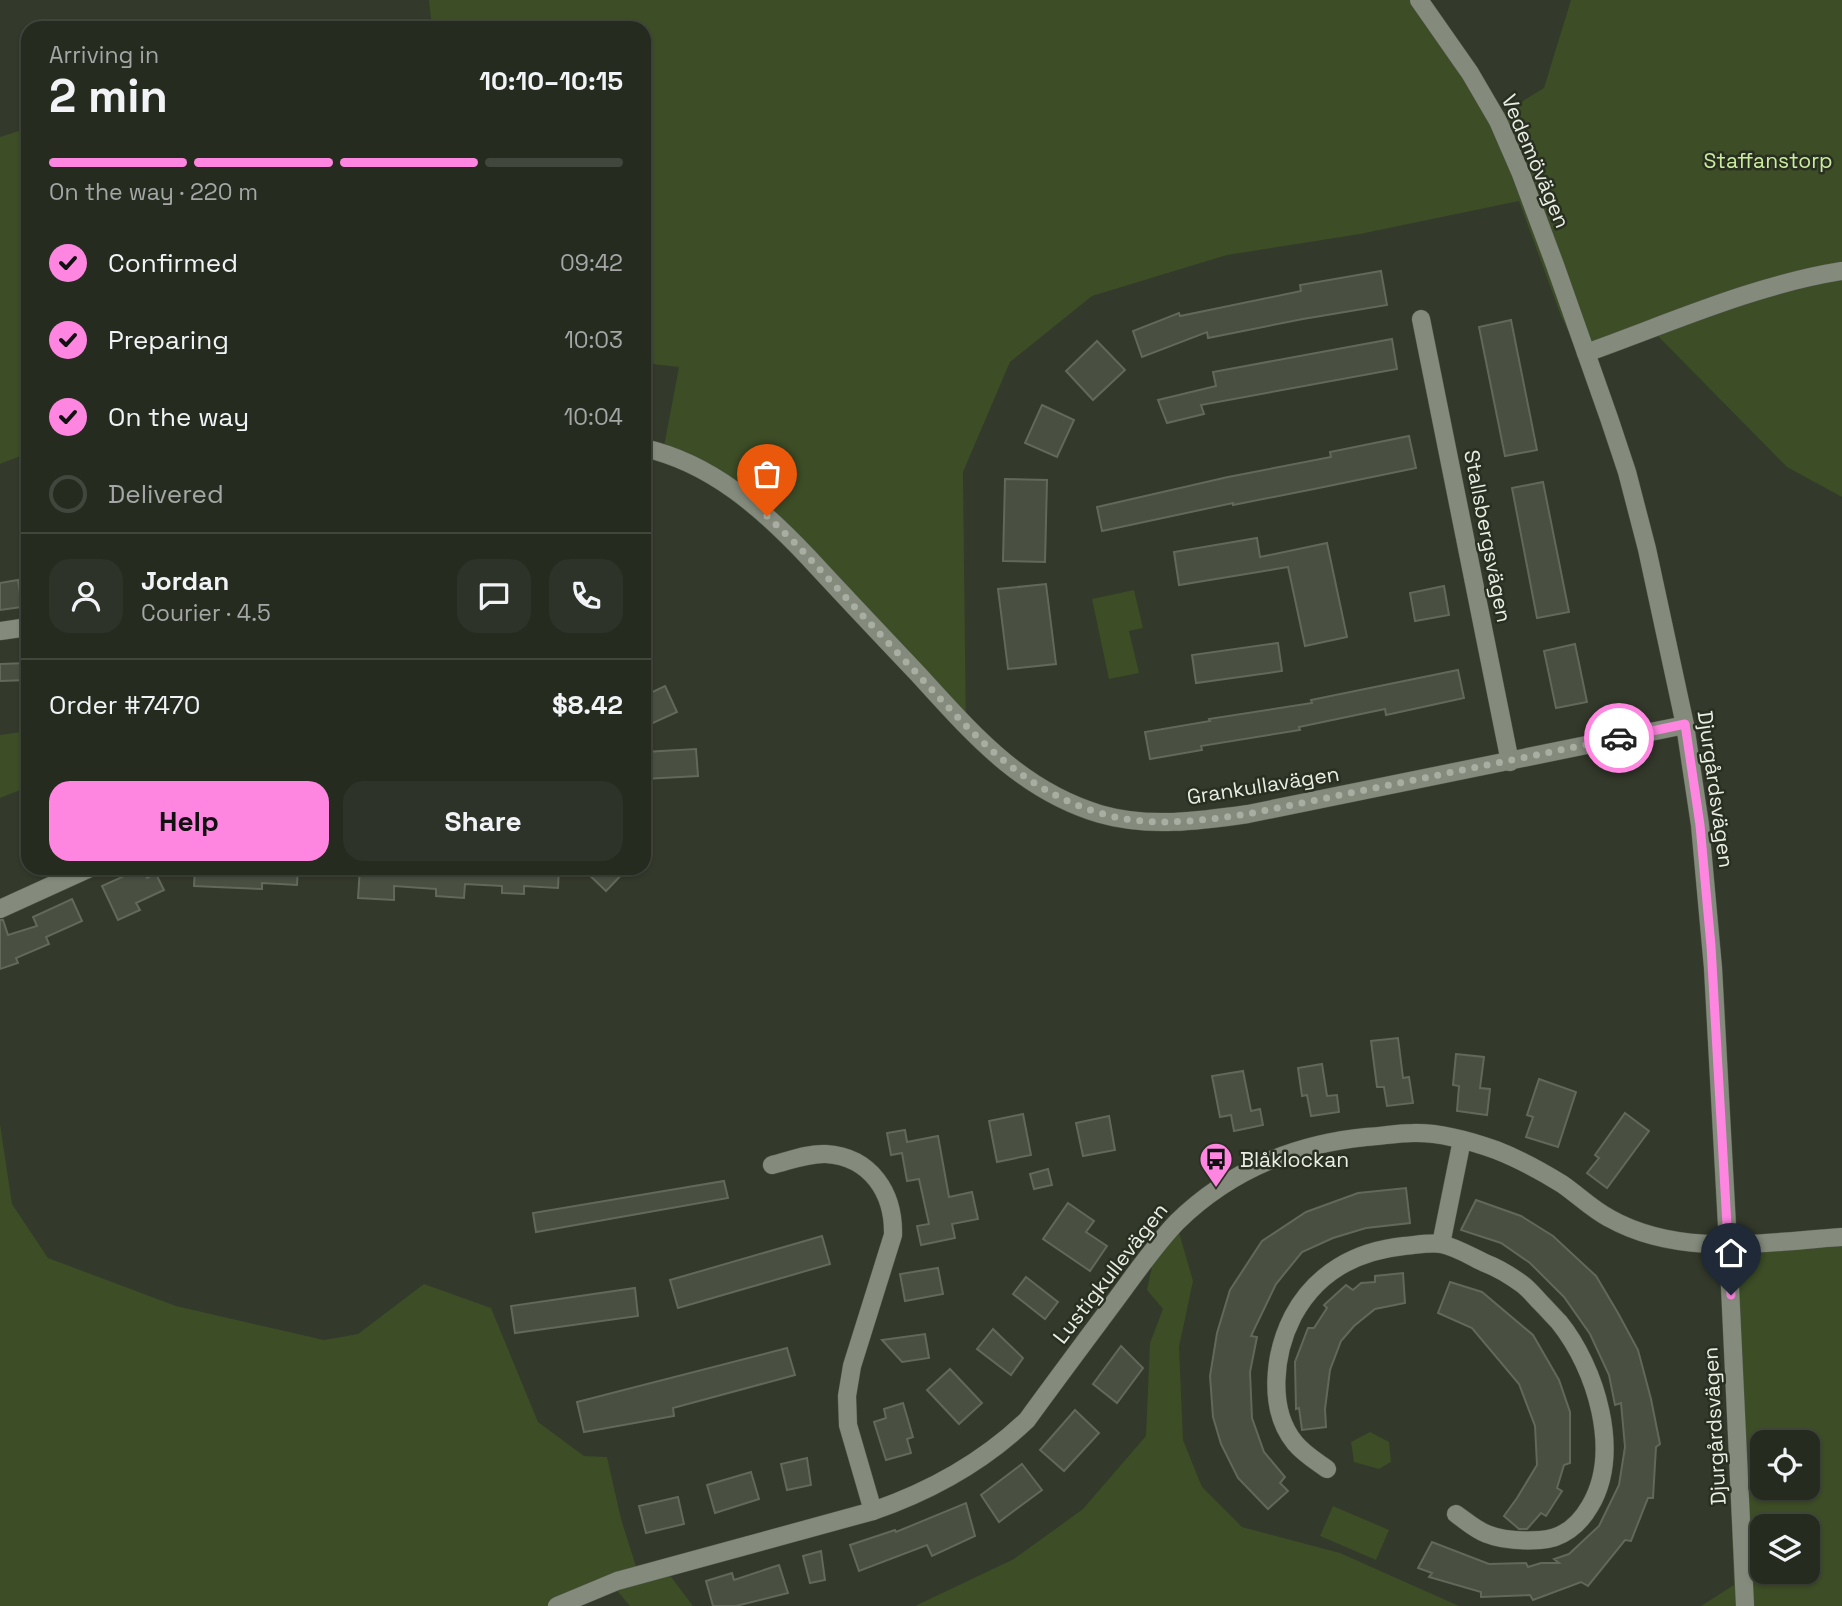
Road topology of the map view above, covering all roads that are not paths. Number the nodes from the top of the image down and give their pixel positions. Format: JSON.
{"nodes":[{"id":1,"x":1419,"y":0,"type":"edge"},
{"id":2,"x":1842,"y":271,"type":"edge"},
{"id":3,"x":1421,"y":319,"type":"dead end"},
{"id":4,"x":1586,"y":354,"type":"junction"},
{"id":5,"x":651,"y":450,"type":"edge"},
{"id":6,"x":21,"y":628,"type":"edge"},
{"id":7,"x":0,"y":631,"type":"edge"},
{"id":8,"x":1685,"y":724,"type":"junction"},
{"id":9,"x":1510,"y":761,"type":"junction"},
{"id":10,"x":75,"y":875,"type":"edge"},
{"id":11,"x":0,"y":909,"type":"edge"},
{"id":12,"x":1462,"y":1140,"type":"junction"},
{"id":13,"x":772,"y":1165,"type":"dead end"},
{"id":14,"x":1842,"y":1237,"type":"edge"},
{"id":15,"x":1441,"y":1244,"type":"junction"},
{"id":16,"x":1728,"y":1244,"type":"junction"},
{"id":17,"x":1327,"y":1469,"type":"dead end"},
{"id":18,"x":873,"y":1511,"type":"junction"},
{"id":19,"x":1456,"y":1514,"type":"dead end"},
{"id":20,"x":557,"y":1606,"type":"edge"},
{"id":21,"x":1745,"y":1606,"type":"edge"}],
"edges":[{"from":1,"to":4,"type":"street","name":"Vedemövägen"},
{"from":2,"to":4,"type":"street"},
{"from":3,"to":9,"type":"street","name":"Stallsbergsvägen"},
{"from":4,"to":8,"type":"street","name":"Djurgårdsvägen"},
{"from":5,"to":9,"type":"street","name":"Grankullavägen"},
{"from":6,"to":7,"type":"street"},
{"from":8,"to":9,"type":"street","name":"Grankullavägen"},
{"from":8,"to":16,"type":"street","name":"Djurgårdsvägen"},
{"from":10,"to":11,"type":"street"},
{"from":12,"to":15,"type":"street"},
{"from":12,"to":16,"type":"street","name":"Lustigkullevägen"},
{"from":12,"to":18,"type":"street","name":"Lustigkullevägen"},
{"from":13,"to":18,"type":"street"},
{"from":14,"to":16,"type":"street"},
{"from":15,"to":17,"type":"street"},
{"from":15,"to":19,"type":"street"},
{"from":16,"to":21,"type":"street","name":"Djurgårdsvägen"},
{"from":18,"to":20,"type":"street","name":"Lustigkullevägen"}]}
